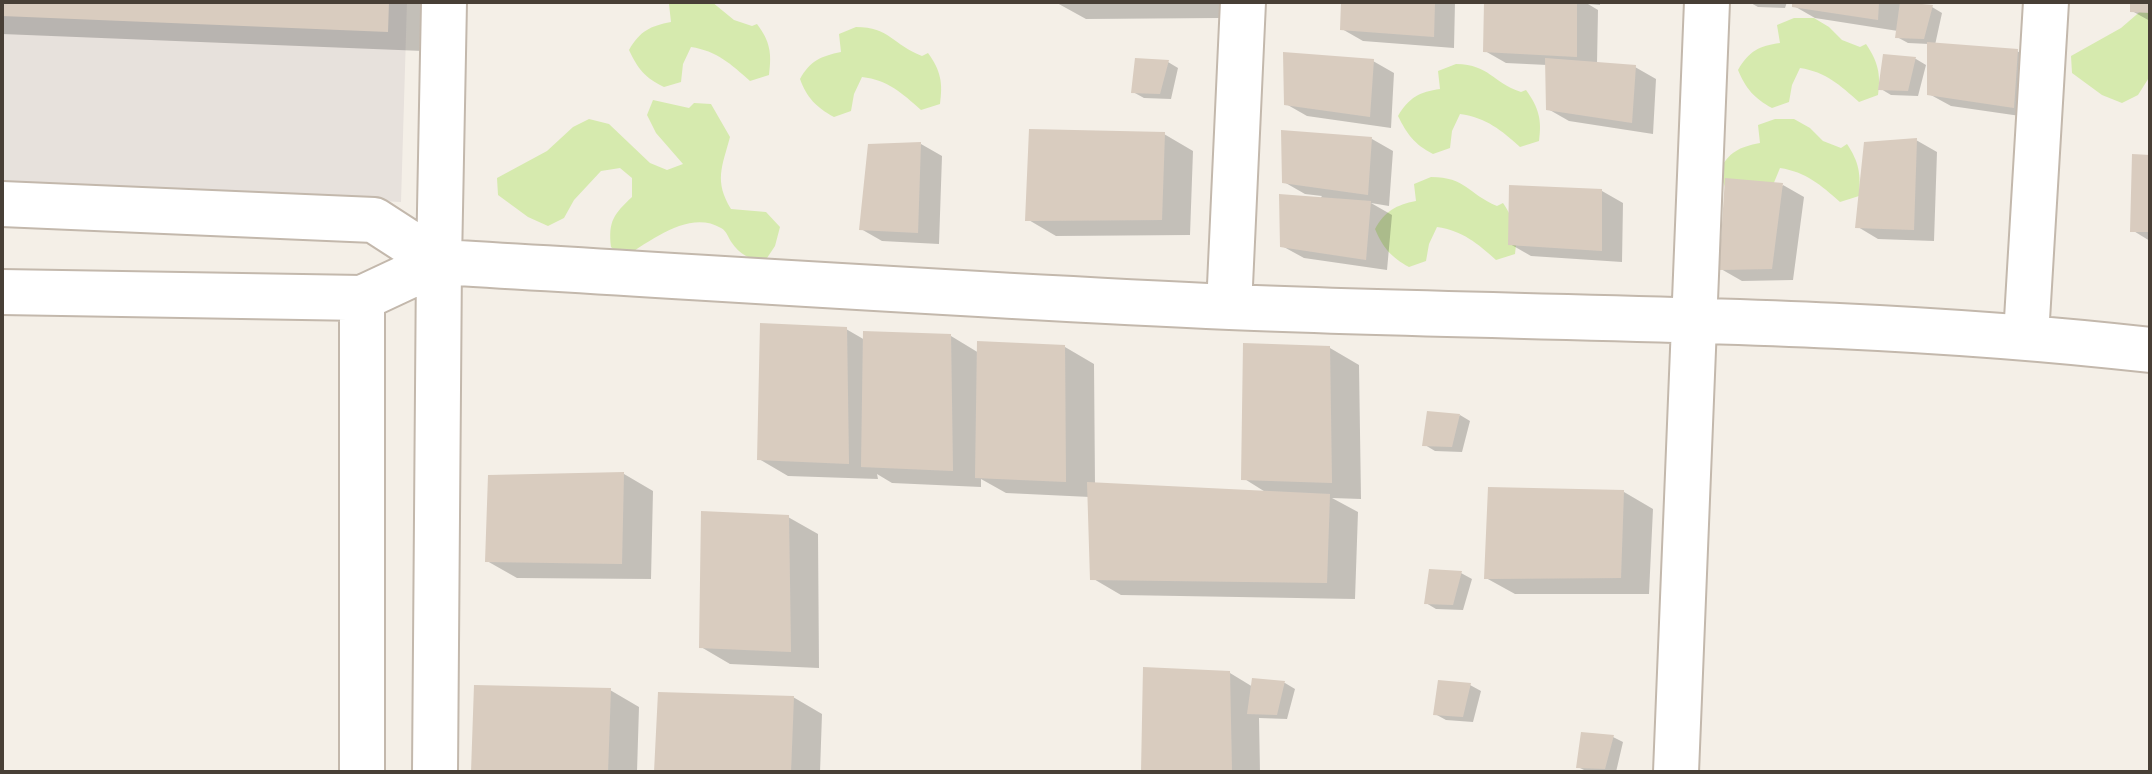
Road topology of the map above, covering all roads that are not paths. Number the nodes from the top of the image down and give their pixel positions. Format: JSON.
{"nodes":[{"id":1,"x":444,"y":2,"type":"edge"},
{"id":2,"x":1243,"y":2,"type":"edge"},
{"id":3,"x":1707,"y":2,"type":"edge"},
{"id":4,"x":2046,"y":2,"type":"edge"},
{"id":5,"x":2,"y":204,"type":"edge"},
{"id":6,"x":439,"y":262,"type":"junction"},
{"id":7,"x":2,"y":292,"type":"edge"},
{"id":8,"x":362,"y":298,"type":"junction"},
{"id":9,"x":1229,"y":307,"type":"junction"},
{"id":10,"x":1694,"y":321,"type":"junction"},
{"id":11,"x":2026,"y":336,"type":"junction"},
{"id":12,"x":2150,"y":350,"type":"edge"},
{"id":13,"x":362,"y":772,"type":"edge"},
{"id":14,"x":435,"y":772,"type":"edge"},
{"id":15,"x":1676,"y":772,"type":"edge"}],
"edges":[{"from":1,"to":6,"type":"street"},
{"from":2,"to":9,"type":"street"},
{"from":3,"to":10,"type":"street"},
{"from":4,"to":11,"type":"street"},
{"from":5,"to":6,"type":"street"},
{"from":6,"to":8,"type":"street"},
{"from":6,"to":9,"type":"street"},
{"from":6,"to":14,"type":"street"},
{"from":7,"to":8,"type":"street"},
{"from":8,"to":13,"type":"street"},
{"from":9,"to":10,"type":"street"},
{"from":10,"to":11,"type":"street"},
{"from":10,"to":15,"type":"street"},
{"from":11,"to":12,"type":"street"}]}
